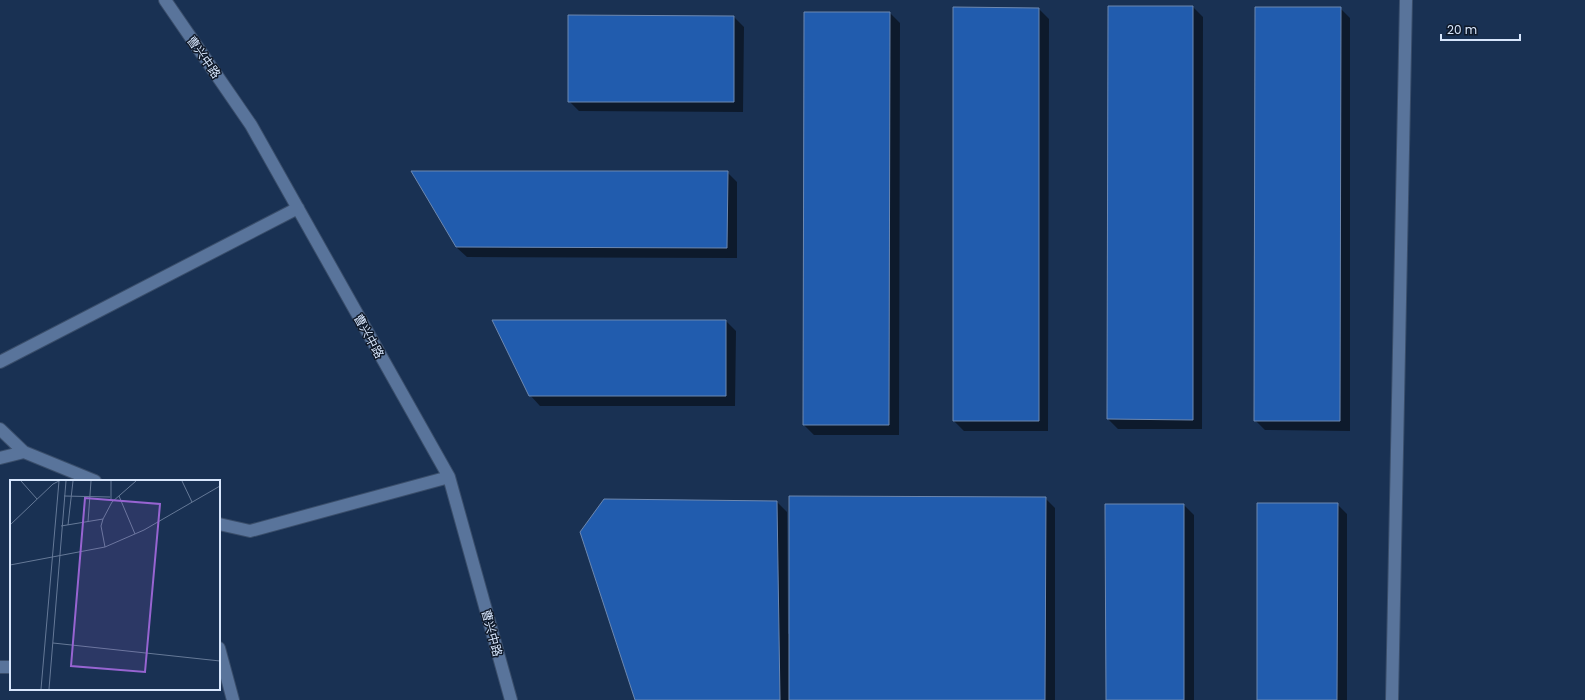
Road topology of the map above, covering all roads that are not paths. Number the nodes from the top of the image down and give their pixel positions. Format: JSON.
{"nodes":[{"id":1,"x":165,"y":0,"type":"edge"},
{"id":2,"x":1406,"y":0,"type":"edge"},
{"id":3,"x":298,"y":208,"type":"junction"},
{"id":4,"x":0,"y":362,"type":"edge"},
{"id":5,"x":0,"y":430,"type":"edge"},
{"id":6,"x":24,"y":452,"type":"junction"},
{"id":7,"x":0,"y":458,"type":"edge"},
{"id":8,"x":449,"y":477,"type":"junction"},
{"id":9,"x":94,"y":480,"type":"edge"},
{"id":10,"x":220,"y":524,"type":"edge"},
{"id":11,"x":221,"y":660,"type":"edge"},
{"id":12,"x":233,"y":700,"type":"edge"},
{"id":13,"x":510,"y":700,"type":"edge"},
{"id":14,"x":1392,"y":700,"type":"edge"}],
"edges":[{"from":1,"to":3,"type":"street","name":"曹兴中路"},
{"from":2,"to":14,"type":"street"},
{"from":3,"to":4,"type":"street"},
{"from":3,"to":8,"type":"street","name":"曹兴中路"},
{"from":5,"to":6,"type":"street"},
{"from":6,"to":7,"type":"street"},
{"from":6,"to":9,"type":"street"},
{"from":8,"to":10,"type":"street"},
{"from":8,"to":13,"type":"street","name":"曹兴中路"},
{"from":11,"to":12,"type":"street"}]}
